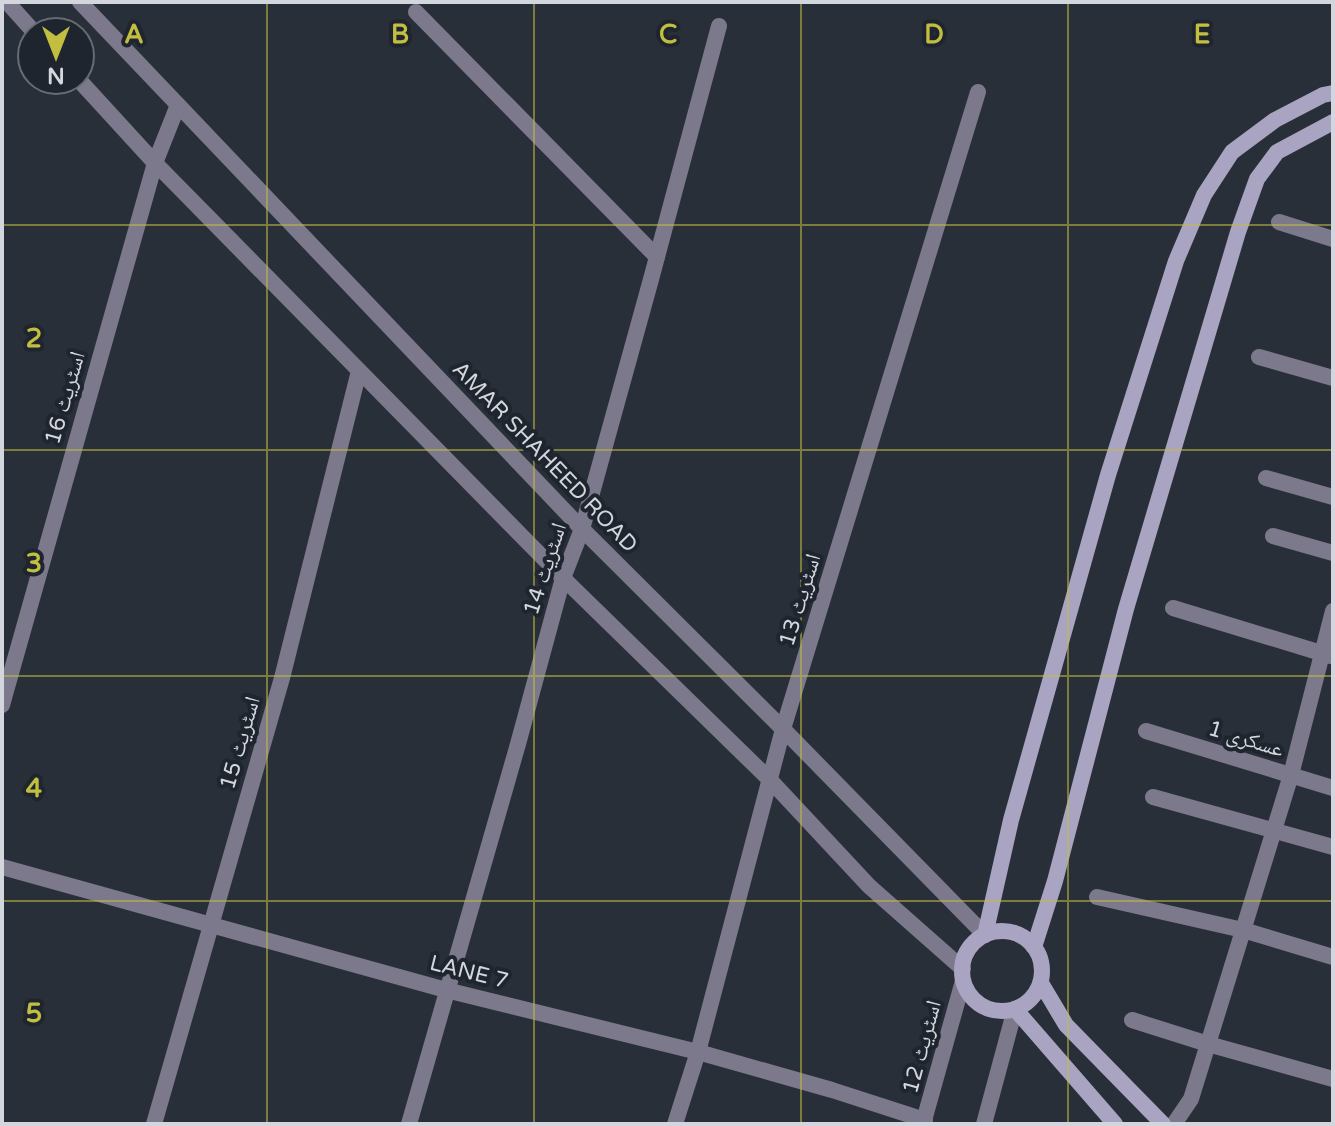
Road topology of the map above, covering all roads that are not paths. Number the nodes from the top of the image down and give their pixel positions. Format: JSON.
{"nodes":[{"id":1,"x":80,"y":2,"type":"edge"},
{"id":2,"x":416,"y":12,"type":"dead end"},
{"id":3,"x":719,"y":26,"type":"dead end"},
{"id":4,"x":978,"y":92,"type":"dead end"},
{"id":5,"x":1333,"y":93,"type":"edge"},
{"id":6,"x":94,"y":96,"type":"edge"},
{"id":7,"x":178,"y":105,"type":"junction"},
{"id":8,"x":1333,"y":122,"type":"edge"},
{"id":9,"x":155,"y":163,"type":"junction"},
{"id":10,"x":1279,"y":222,"type":"dead end"},
{"id":11,"x":1333,"y":239,"type":"edge"},
{"id":12,"x":657,"y":257,"type":"junction"},
{"id":13,"x":1259,"y":357,"type":"dead end"},
{"id":14,"x":359,"y":371,"type":"junction"},
{"id":15,"x":1333,"y":378,"type":"edge"},
{"id":16,"x":1266,"y":478,"type":"dead end"},
{"id":17,"x":1333,"y":497,"type":"edge"},
{"id":18,"x":582,"y":529,"type":"junction"},
{"id":19,"x":1273,"y":536,"type":"dead end"},
{"id":20,"x":1333,"y":553,"type":"edge"},
{"id":21,"x":563,"y":578,"type":"junction"},
{"id":22,"x":1173,"y":608,"type":"dead end"},
{"id":23,"x":1333,"y":611,"type":"edge"},
{"id":24,"x":1328,"y":655,"type":"edge"},
{"id":25,"x":2,"y":705,"type":"edge"},
{"id":26,"x":783,"y":729,"type":"junction"},
{"id":27,"x":1146,"y":731,"type":"dead end"},
{"id":28,"x":1291,"y":775,"type":"junction"},
{"id":29,"x":770,"y":780,"type":"junction"},
{"id":30,"x":1333,"y":788,"type":"edge"},
{"id":31,"x":1153,"y":797,"type":"dead end"},
{"id":32,"x":1273,"y":830,"type":"junction"},
{"id":33,"x":1333,"y":847,"type":"edge"},
{"id":34,"x":2,"y":867,"type":"edge"},
{"id":35,"x":1097,"y":897,"type":"dead end"},
{"id":36,"x":210,"y":924,"type":"junction"},
{"id":37,"x":1243,"y":930,"type":"junction"},
{"id":38,"x":985,"y":935,"type":"junction"},
{"id":39,"x":1034,"y":947,"type":"junction"},
{"id":40,"x":1333,"y":957,"type":"edge"},
{"id":41,"x":963,"y":975,"type":"junction"},
{"id":42,"x":1041,"y":983,"type":"junction"},
{"id":43,"x":446,"y":990,"type":"junction"},
{"id":44,"x":1015,"y":1009,"type":"junction"},
{"id":45,"x":1132,"y":1020,"type":"dead end"},
{"id":46,"x":1208,"y":1044,"type":"junction"},
{"id":47,"x":698,"y":1052,"type":"junction"},
{"id":48,"x":1333,"y":1079,"type":"edge"},
{"id":49,"x":924,"y":1122,"type":"edge"},
{"id":50,"x":154,"y":1124,"type":"edge"},
{"id":51,"x":409,"y":1124,"type":"edge"},
{"id":52,"x":675,"y":1124,"type":"edge"},
{"id":53,"x":984,"y":1124,"type":"edge"},
{"id":54,"x":1115,"y":1124,"type":"edge"},
{"id":55,"x":1163,"y":1124,"type":"edge"},
{"id":56,"x":1174,"y":1124,"type":"edge"}],
"edges":[{"from":1,"to":7,"type":"street","name":"AMAR SHAHEED ROAD"},
{"from":2,"to":12,"type":"street"},
{"from":3,"to":12,"type":"street","name":"اسٹریٹ 14"},
{"from":4,"to":26,"type":"street","name":"اسٹریٹ 13"},
{"from":5,"to":38,"type":"main road"},
{"from":6,"to":9,"type":"street"},
{"from":7,"to":9,"type":"street","name":"اسٹریٹ 16"},
{"from":7,"to":18,"type":"street","name":"AMAR SHAHEED ROAD"},
{"from":8,"to":39,"type":"main road"},
{"from":9,"to":14,"type":"street"},
{"from":9,"to":25,"type":"street","name":"اسٹریٹ 16"},
{"from":10,"to":11,"type":"street"},
{"from":12,"to":18,"type":"street","name":"اسٹریٹ 14"},
{"from":13,"to":15,"type":"street"},
{"from":14,"to":21,"type":"street"},
{"from":14,"to":36,"type":"street","name":"اسٹریٹ 15"},
{"from":16,"to":17,"type":"street"},
{"from":18,"to":21,"type":"street","name":"اسٹریٹ 14"},
{"from":18,"to":26,"type":"street","name":"AMAR SHAHEED ROAD"},
{"from":19,"to":20,"type":"street"},
{"from":21,"to":29,"type":"street"},
{"from":21,"to":43,"type":"street","name":"اسٹریٹ 14"},
{"from":22,"to":24,"type":"street"},
{"from":23,"to":24,"type":"street"},
{"from":24,"to":28,"type":"street"},
{"from":26,"to":29,"type":"street","name":"اسٹریٹ 13"},
{"from":26,"to":38,"type":"street","name":"AMAR SHAHEED ROAD"},
{"from":27,"to":28,"type":"street","name":"عسکری 1"},
{"from":28,"to":30,"type":"street","name":"عسکری 1"},
{"from":28,"to":32,"type":"street"},
{"from":29,"to":41,"type":"street"},
{"from":29,"to":47,"type":"street","name":"اسٹریٹ 13"},
{"from":31,"to":32,"type":"street"},
{"from":32,"to":33,"type":"street"},
{"from":32,"to":37,"type":"street"},
{"from":34,"to":36,"type":"street","name":"LANE 7"},
{"from":35,"to":37,"type":"street"},
{"from":36,"to":43,"type":"street","name":"LANE 7"},
{"from":36,"to":50,"type":"street","name":"اسٹریٹ 15"},
{"from":37,"to":40,"type":"street"},
{"from":37,"to":46,"type":"street"},
{"from":38,"to":39,"type":"main road"},
{"from":38,"to":41,"type":"main road"},
{"from":39,"to":42,"type":"main road"},
{"from":41,"to":44,"type":"main road"},
{"from":41,"to":49,"type":"street","name":"اسٹریٹ 12"},
{"from":42,"to":44,"type":"main road"},
{"from":42,"to":55,"type":"main road"},
{"from":43,"to":47,"type":"street","name":"LANE 7"},
{"from":43,"to":51,"type":"street","name":"اسٹریٹ 14"},
{"from":44,"to":53,"type":"street"},
{"from":44,"to":54,"type":"main road"},
{"from":45,"to":46,"type":"street"},
{"from":46,"to":48,"type":"street"},
{"from":46,"to":56,"type":"street"},
{"from":47,"to":49,"type":"street","name":"LANE 7"},
{"from":47,"to":52,"type":"street","name":"اسٹریٹ 13"}]}
